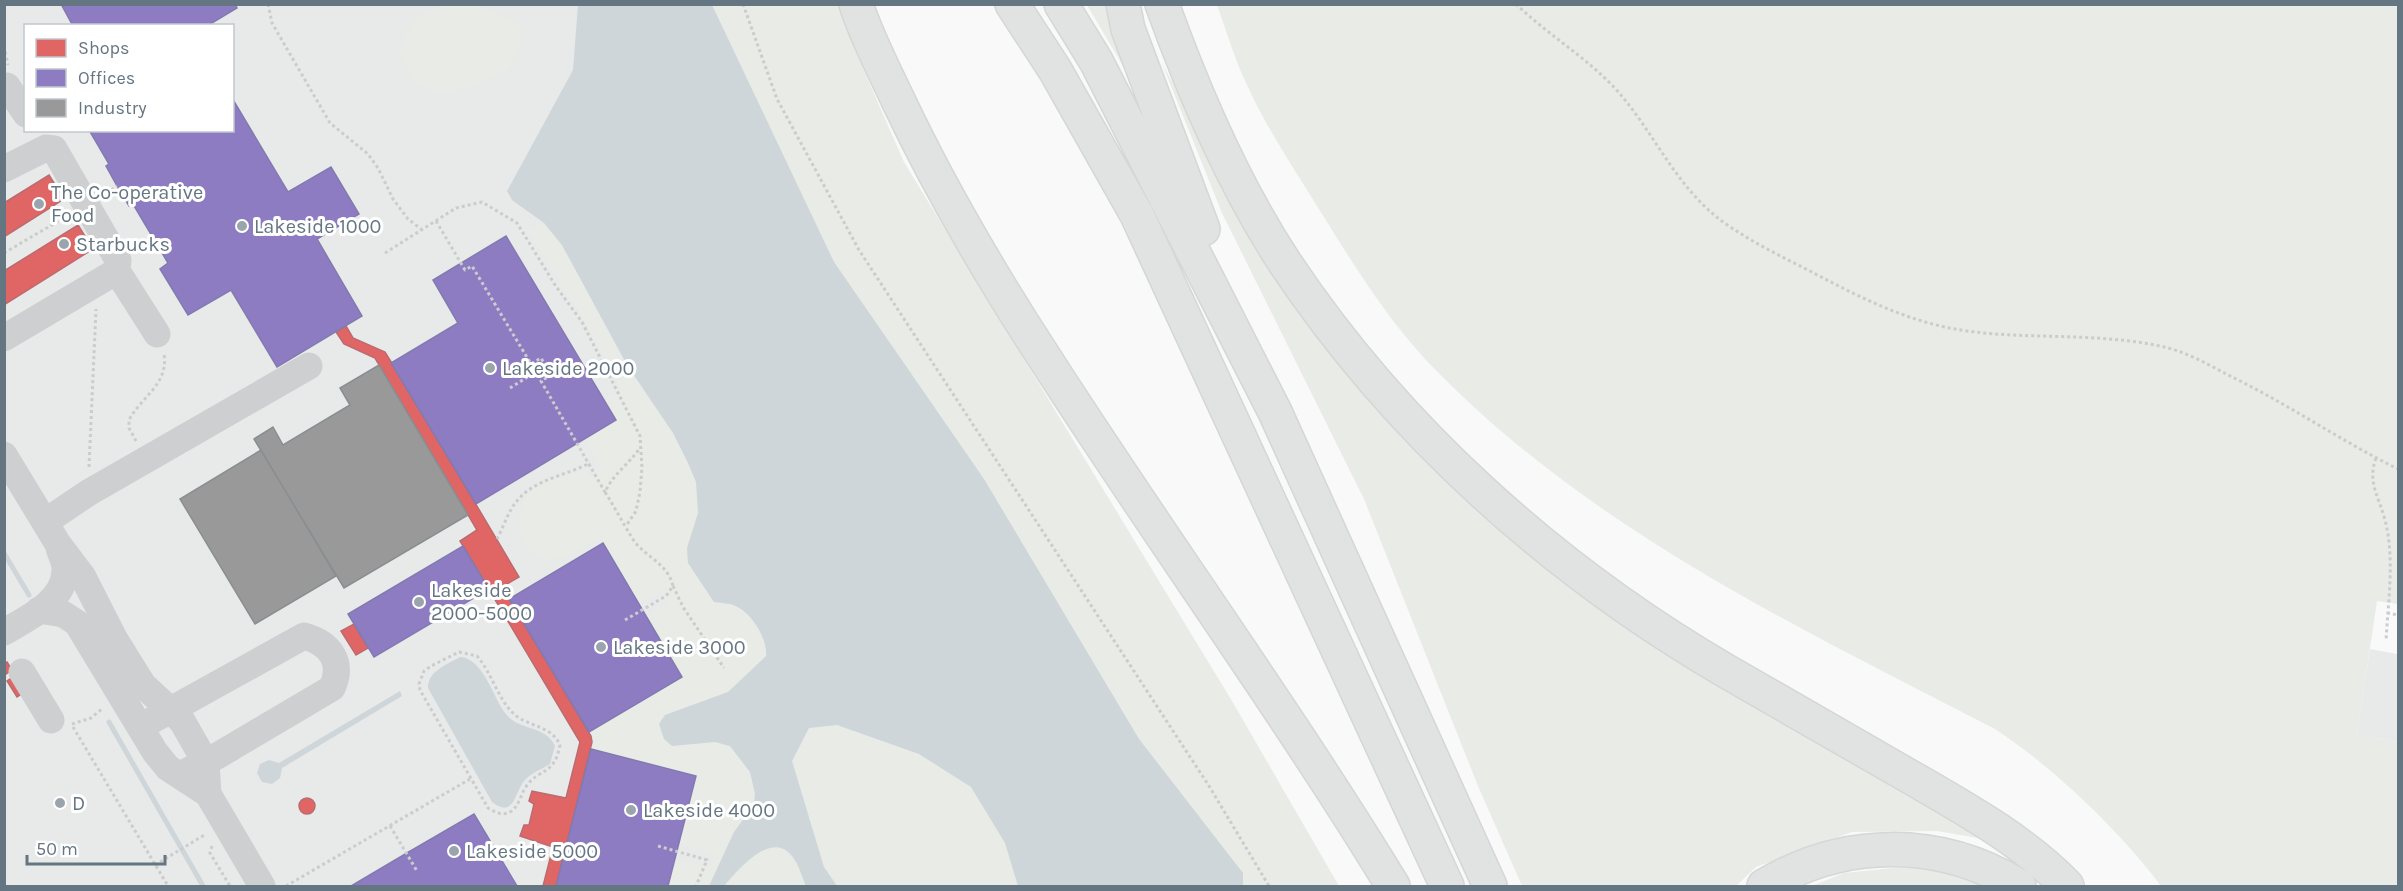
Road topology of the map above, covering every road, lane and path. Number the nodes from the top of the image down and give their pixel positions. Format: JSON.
{"nodes":[{"id":1,"x":268,"y":4,"type":"edge"},
{"id":2,"x":743,"y":4,"type":"edge"},
{"id":3,"x":856,"y":4,"type":"edge"},
{"id":4,"x":1012,"y":4,"type":"edge"},
{"id":5,"x":1061,"y":4,"type":"edge"},
{"id":6,"x":1123,"y":4,"type":"edge"},
{"id":7,"x":1162,"y":4,"type":"edge"},
{"id":8,"x":1516,"y":4,"type":"edge"},
{"id":9,"x":7,"y":86,"type":"dead end"},
{"id":10,"x":24,"y":111,"type":"edge"},
{"id":11,"x":41,"y":139,"type":"edge"},
{"id":12,"x":4,"y":169,"type":"edge"},
{"id":13,"x":117,"y":186,"type":"dead end"},
{"id":14,"x":86,"y":205,"type":"junction"},
{"id":15,"x":436,"y":221,"type":"junction"},
{"id":16,"x":422,"y":229,"type":"junction"},
{"id":17,"x":4,"y":253,"type":"edge"},
{"id":18,"x":385,"y":253,"type":"dead end"},
{"id":19,"x":117,"y":271,"type":"junction"},
{"id":20,"x":96,"y":298,"type":"dead end"},
{"id":21,"x":157,"y":334,"type":"dead end"},
{"id":22,"x":4,"y":338,"type":"edge"},
{"id":23,"x":309,"y":366,"type":"dead end"},
{"id":24,"x":546,"y":366,"type":"junction"},
{"id":25,"x":510,"y":388,"type":"dead end"},
{"id":26,"x":1275,"y":412,"type":"junction"},
{"id":27,"x":641,"y":447,"type":"junction"},
{"id":28,"x":4,"y":455,"type":"edge"},
{"id":29,"x":2376,"y":458,"type":"junction"},
{"id":30,"x":590,"y":463,"type":"junction"},
{"id":31,"x":2398,"y":469,"type":"edge"},
{"id":32,"x":605,"y":492,"type":"junction"},
{"id":33,"x":88,"y":493,"type":"junction"},
{"id":34,"x":626,"y":526,"type":"junction"},
{"id":35,"x":51,"y":533,"type":"junction"},
{"id":36,"x":497,"y":539,"type":"dead end"},
{"id":37,"x":673,"y":586,"type":"junction"},
{"id":38,"x":39,"y":610,"type":"junction"},
{"id":39,"x":2387,"y":613,"type":"junction"},
{"id":40,"x":2398,"y":615,"type":"edge"},
{"id":41,"x":626,"y":620,"type":"dead end"},
{"id":42,"x":4,"y":632,"type":"edge"},
{"id":43,"x":1231,"y":639,"type":"junction"},
{"id":44,"x":2386,"y":641,"type":"dead end"},
{"id":45,"x":724,"y":668,"type":"dead end"},
{"id":46,"x":22,"y":672,"type":"dead end"},
{"id":47,"x":119,"y":692,"type":"junction"},
{"id":48,"x":170,"y":709,"type":"junction"},
{"id":49,"x":63,"y":720,"type":"junction"},
{"id":50,"x":140,"y":727,"type":"junction"},
{"id":51,"x":206,"y":763,"type":"junction"},
{"id":52,"x":180,"y":775,"type":"junction"},
{"id":53,"x":470,"y":779,"type":"junction"},
{"id":54,"x":208,"y":794,"type":"junction"},
{"id":55,"x":390,"y":826,"type":"junction"},
{"id":56,"x":213,"y":837,"type":"dead end"},
{"id":57,"x":190,"y":843,"type":"dead end"},
{"id":58,"x":658,"y":846,"type":"dead end"},
{"id":59,"x":155,"y":865,"type":"junction"},
{"id":60,"x":417,"y":871,"type":"dead end"},
{"id":61,"x":168,"y":886,"type":"edge"},
{"id":62,"x":231,"y":886,"type":"edge"},
{"id":63,"x":262,"y":886,"type":"edge"},
{"id":64,"x":286,"y":886,"type":"edge"},
{"id":65,"x":696,"y":886,"type":"edge"},
{"id":66,"x":1269,"y":886,"type":"edge"},
{"id":67,"x":1370,"y":886,"type":"edge"},
{"id":68,"x":1392,"y":886,"type":"edge"},
{"id":69,"x":1447,"y":886,"type":"edge"},
{"id":70,"x":1491,"y":886,"type":"edge"},
{"id":71,"x":1764,"y":886,"type":"edge"},
{"id":72,"x":2019,"y":886,"type":"edge"},
{"id":73,"x":2067,"y":886,"type":"edge"}],
"edges":[{"from":1,"to":16,"type":"path"},
{"from":2,"to":66,"type":"path"},
{"from":3,"to":43,"type":"highway"},
{"from":4,"to":69,"type":"highway"},
{"from":5,"to":26,"type":"highway"},
{"from":6,"to":26,"type":"highway"},
{"from":7,"to":73,"type":"highway"},
{"from":8,"to":29,"type":"path"},
{"from":9,"to":10,"type":"lane"},
{"from":11,"to":12,"type":"lane"},
{"from":11,"to":14,"type":"lane"},
{"from":13,"to":14,"type":"path"},
{"from":14,"to":17,"type":"path"},
{"from":14,"to":19,"type":"lane"},
{"from":15,"to":16,"type":"path"},
{"from":15,"to":24,"type":"path"},
{"from":15,"to":27,"type":"path"},
{"from":16,"to":18,"type":"path"},
{"from":19,"to":21,"type":"lane"},
{"from":19,"to":22,"type":"lane"},
{"from":20,"to":33,"type":"path"},
{"from":23,"to":33,"type":"lane"},
{"from":24,"to":25,"type":"path"},
{"from":24,"to":30,"type":"path"},
{"from":26,"to":70,"type":"highway"},
{"from":27,"to":32,"type":"path"},
{"from":27,"to":34,"type":"path"},
{"from":28,"to":35,"type":"lane"},
{"from":29,"to":31,"type":"path"},
{"from":29,"to":39,"type":"path"},
{"from":30,"to":32,"type":"path"},
{"from":30,"to":36,"type":"path"},
{"from":32,"to":34,"type":"path"},
{"from":33,"to":35,"type":"lane"},
{"from":34,"to":37,"type":"path"},
{"from":35,"to":38,"type":"lane"},
{"from":35,"to":48,"type":"lane"},
{"from":37,"to":41,"type":"path"},
{"from":37,"to":45,"type":"path"},
{"from":38,"to":42,"type":"lane"},
{"from":38,"to":47,"type":"lane"},
{"from":39,"to":40,"type":"path"},
{"from":39,"to":44,"type":"path"},
{"from":43,"to":67,"type":"highway"},
{"from":43,"to":68,"type":"highway"},
{"from":46,"to":49,"type":"lane"},
{"from":47,"to":49,"type":"path"},
{"from":47,"to":50,"type":"lane"},
{"from":48,"to":50,"type":"lane"},
{"from":48,"to":51,"type":"lane"},
{"from":48,"to":51,"type":"lane"},
{"from":49,"to":59,"type":"path"},
{"from":50,"to":52,"type":"lane"},
{"from":51,"to":52,"type":"lane"},
{"from":51,"to":54,"type":"lane"},
{"from":52,"to":54,"type":"lane"},
{"from":53,"to":53,"type":"path"},
{"from":53,"to":55,"type":"path"},
{"from":54,"to":63,"type":"lane"},
{"from":55,"to":60,"type":"path"},
{"from":55,"to":64,"type":"path"},
{"from":56,"to":62,"type":"path"},
{"from":57,"to":59,"type":"path"},
{"from":58,"to":65,"type":"path"},
{"from":59,"to":61,"type":"path"},
{"from":71,"to":72,"type":"highway"}]}
